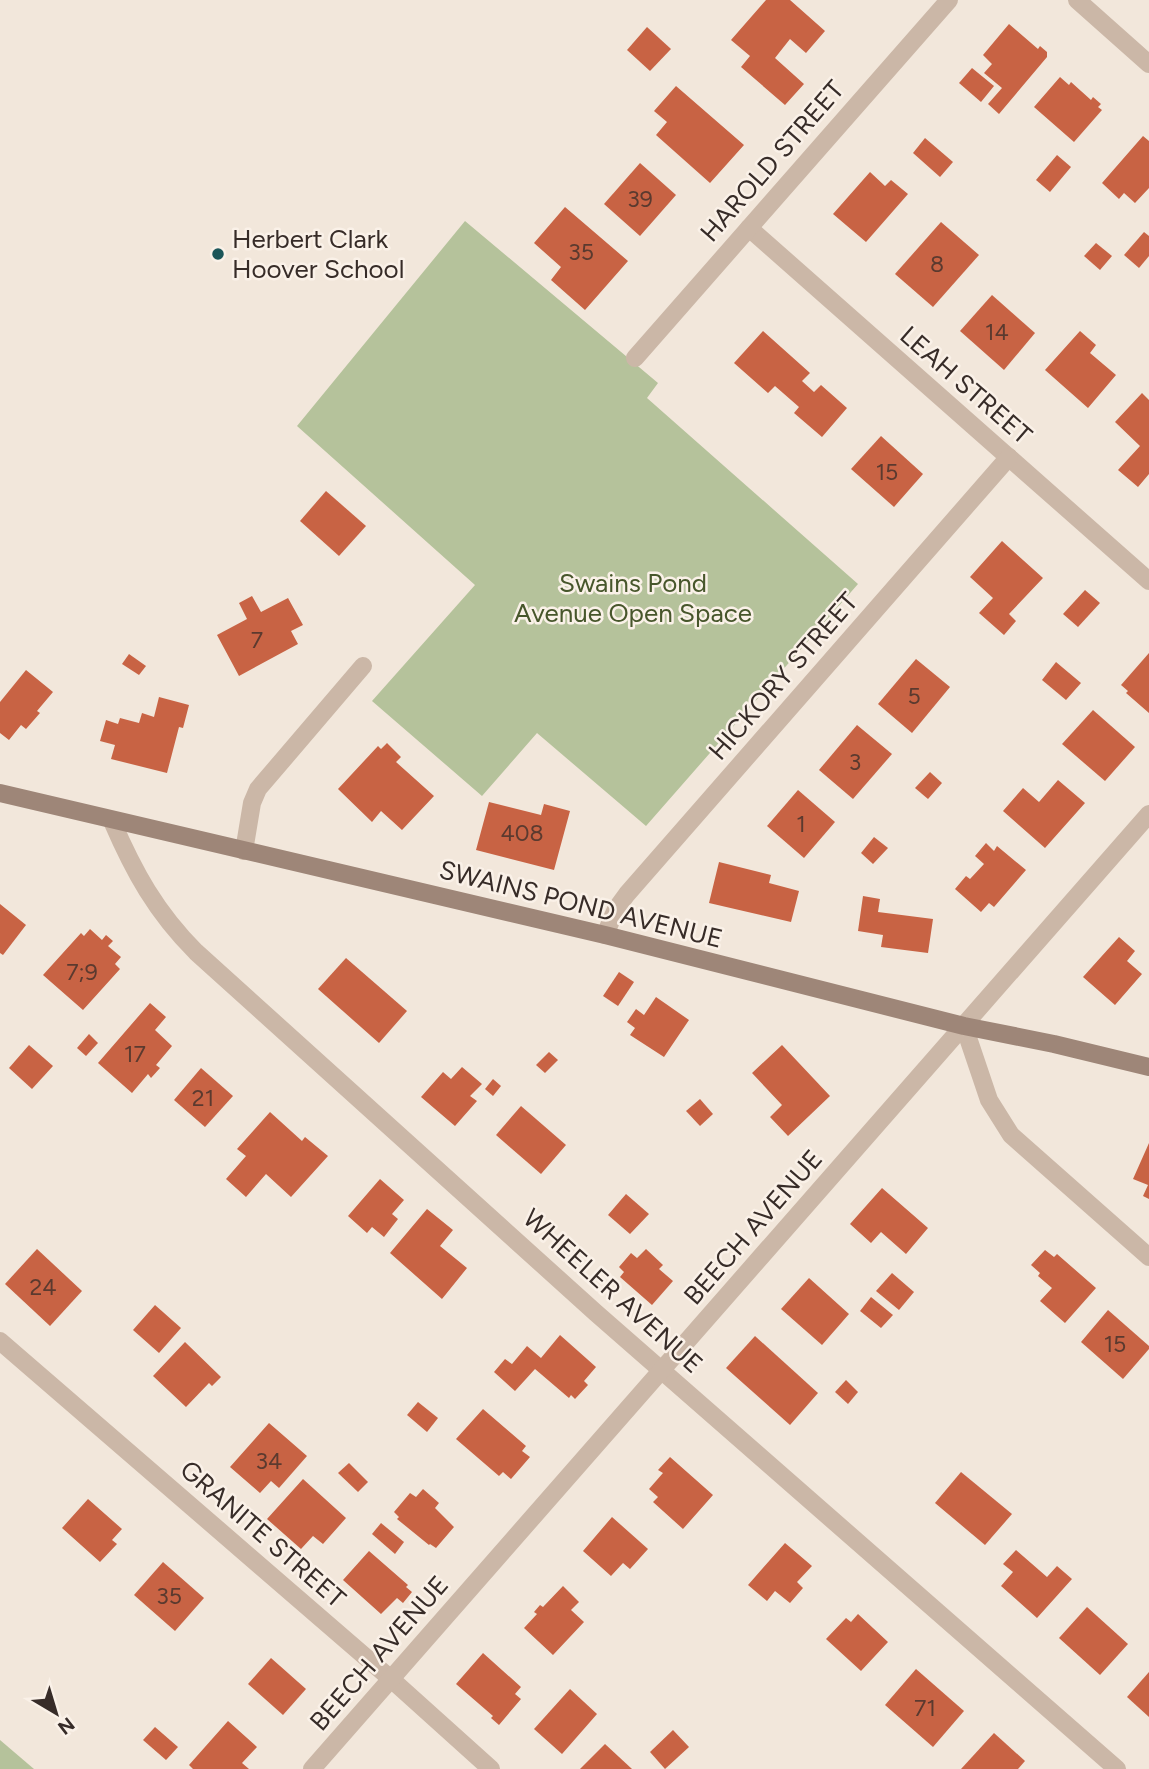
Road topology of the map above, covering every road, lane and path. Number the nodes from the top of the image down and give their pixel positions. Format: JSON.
{"nodes":[{"id":1,"x":949,"y":0,"type":"edge"},
{"id":2,"x":1077,"y":0,"type":"edge"},
{"id":3,"x":1149,"y":64,"type":"edge"},
{"id":4,"x":749,"y":228,"type":"junction"},
{"id":5,"x":635,"y":358,"type":"dead end"},
{"id":6,"x":1009,"y":457,"type":"junction"},
{"id":7,"x":1149,"y":581,"type":"edge"},
{"id":8,"x":363,"y":666,"type":"dead end"},
{"id":9,"x":0,"y":793,"type":"edge"},
{"id":10,"x":1149,"y":814,"type":"edge"},
{"id":11,"x":112,"y":821,"type":"junction"},
{"id":12,"x":244,"y":851,"type":"junction"},
{"id":13,"x":605,"y":936,"type":"junction"},
{"id":14,"x":964,"y":1026,"type":"junction"},
{"id":15,"x":1149,"y":1067,"type":"edge"},
{"id":16,"x":1149,"y":1258,"type":"edge"},
{"id":17,"x":0,"y":1341,"type":"edge"},
{"id":18,"x":663,"y":1371,"type":"junction"},
{"id":19,"x":391,"y":1679,"type":"junction"},
{"id":20,"x":312,"y":1769,"type":"edge"},
{"id":21,"x":491,"y":1769,"type":"edge"},
{"id":22,"x":1117,"y":1769,"type":"edge"}],
"edges":[{"from":1,"to":4,"type":"street","name":"HAROLD STREET"},
{"from":2,"to":3,"type":"street"},
{"from":4,"to":5,"type":"street","name":"HAROLD STREET"},
{"from":4,"to":6,"type":"street","name":"LEAH STREET"},
{"from":6,"to":7,"type":"street","name":"LEAH STREET"},
{"from":6,"to":13,"type":"street","name":"HICKORY STREET"},
{"from":8,"to":12,"type":"street"},
{"from":9,"to":11,"type":"street","name":"SWAINS POND AVENUE"},
{"from":10,"to":14,"type":"street","name":"BEECH AVENUE"},
{"from":11,"to":12,"type":"street","name":"SWAINS POND AVENUE"},
{"from":11,"to":18,"type":"street","name":"WHEELER AVENUE"},
{"from":12,"to":13,"type":"street","name":"SWAINS POND AVENUE"},
{"from":13,"to":14,"type":"street","name":"SWAINS POND AVENUE"},
{"from":14,"to":15,"type":"street","name":"SWAINS POND AVENUE"},
{"from":14,"to":16,"type":"street"},
{"from":14,"to":18,"type":"street","name":"BEECH AVENUE"},
{"from":17,"to":19,"type":"street","name":"GRANITE STREET"},
{"from":18,"to":19,"type":"street","name":"BEECH AVENUE"},
{"from":18,"to":22,"type":"street","name":"WHEELER AVENUE"},
{"from":19,"to":20,"type":"street","name":"BEECH AVENUE"},
{"from":19,"to":21,"type":"street","name":"GRANITE STREET"}]}
